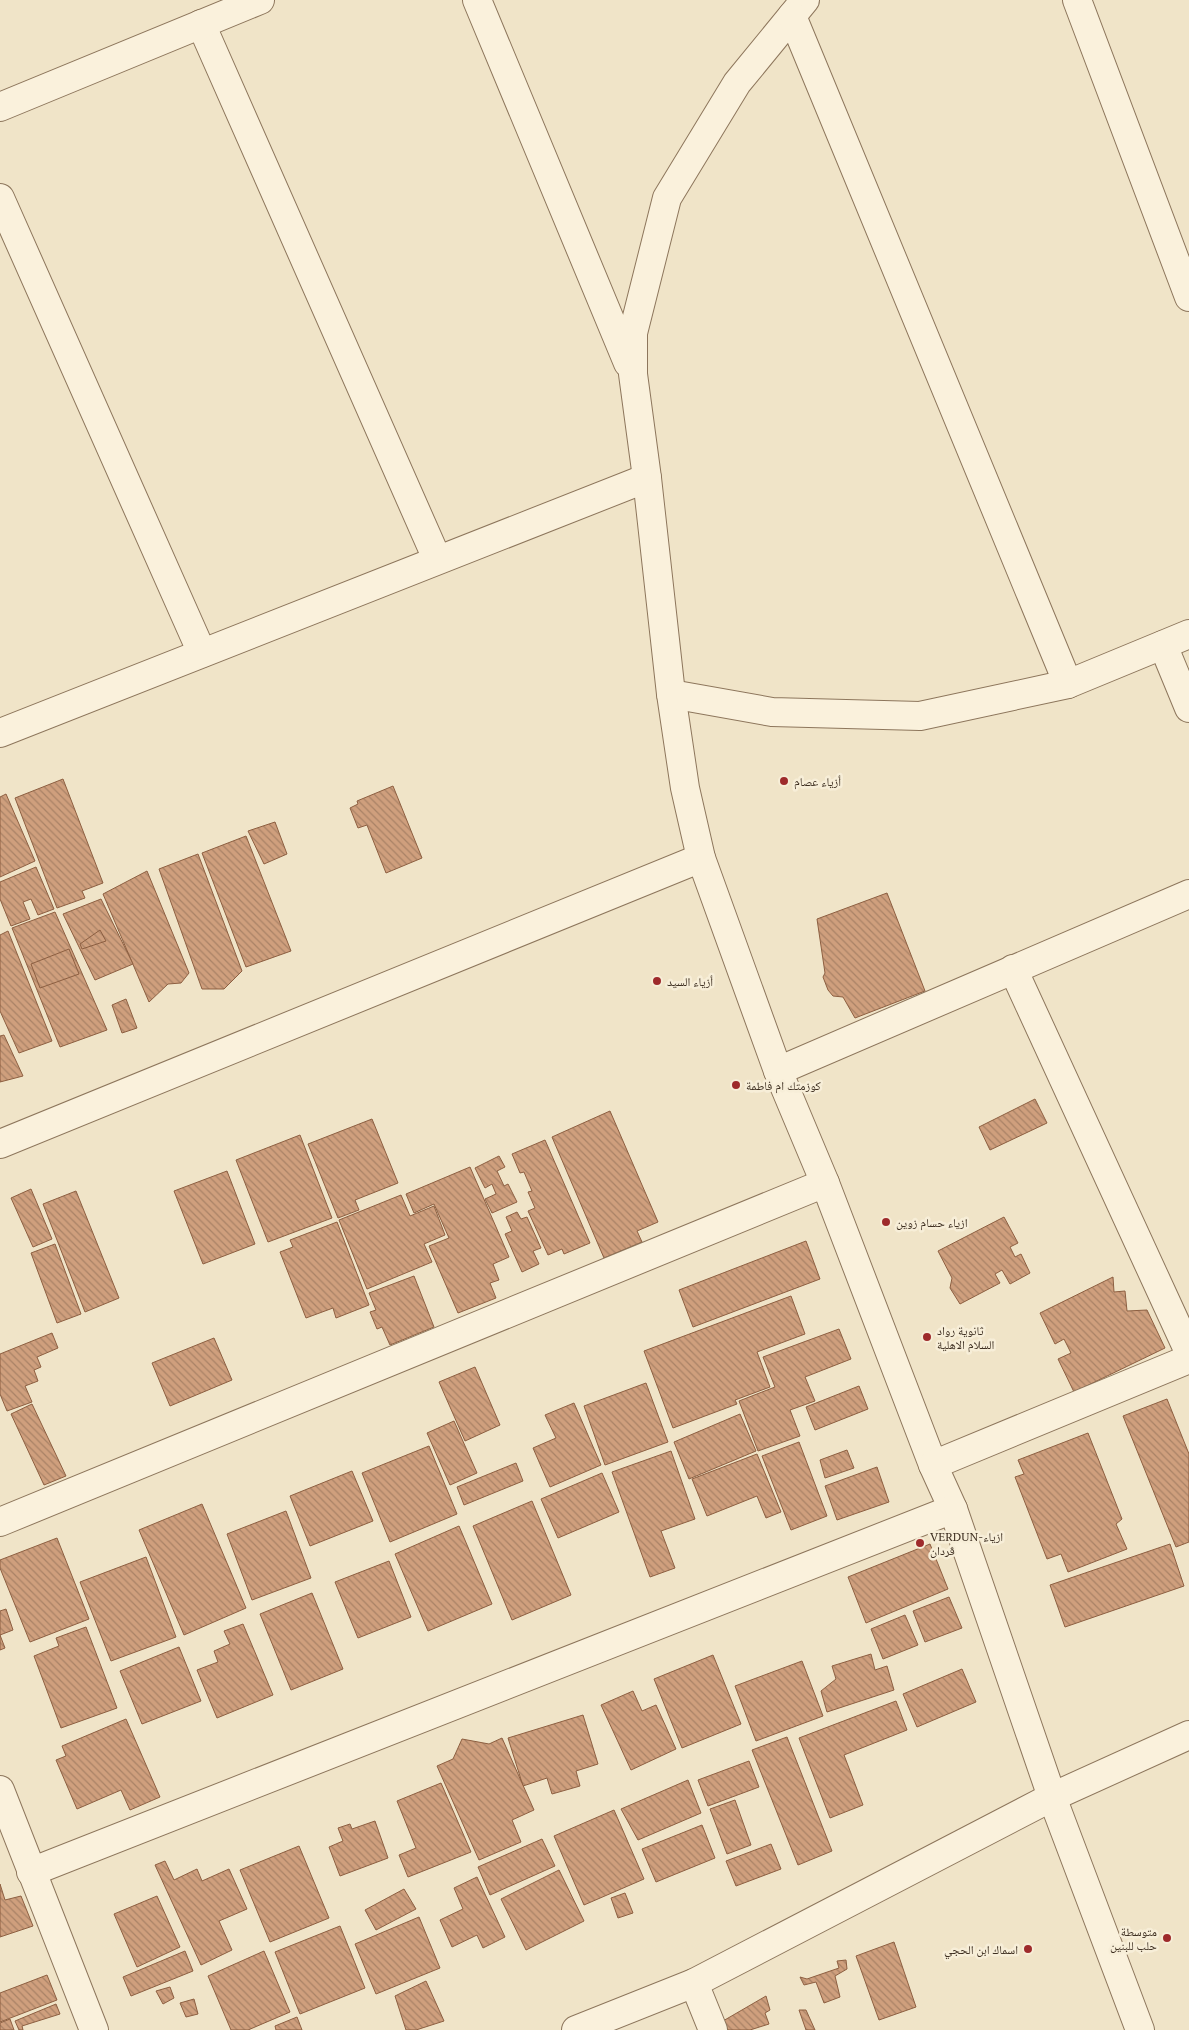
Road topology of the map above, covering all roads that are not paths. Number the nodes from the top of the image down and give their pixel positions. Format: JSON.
{"nodes":[{"id":1,"x":260,"y":0,"type":"edge"},
{"id":2,"x":477,"y":0,"type":"edge"},
{"id":3,"x":1077,"y":0,"type":"edge"},
{"id":4,"x":799,"y":8,"type":"edge"},
{"id":5,"x":201,"y":24,"type":"junction"},
{"id":6,"x":0,"y":107,"type":"edge"},
{"id":7,"x":0,"y":198,"type":"edge"},
{"id":8,"x":1189,"y":297,"type":"edge"},
{"id":9,"x":633,"y":374,"type":"junction"},
{"id":10,"x":647,"y":478,"type":"junction"},
{"id":11,"x":437,"y":559,"type":"junction"},
{"id":12,"x":1189,"y":634,"type":"edge"},
{"id":13,"x":1163,"y":646,"type":"junction"},
{"id":14,"x":202,"y":653,"type":"junction"},
{"id":15,"x":1068,"y":684,"type":"junction"},
{"id":16,"x":671,"y":694,"type":"junction"},
{"id":17,"x":1189,"y":708,"type":"edge"},
{"id":18,"x":0,"y":733,"type":"edge"},
{"id":19,"x":700,"y":858,"type":"junction"},
{"id":20,"x":1189,"y":894,"type":"edge"},
{"id":21,"x":1012,"y":969,"type":"junction"},
{"id":22,"x":778,"y":1071,"type":"junction"},
{"id":23,"x":0,"y":1144,"type":"edge"},
{"id":24,"x":825,"y":1183,"type":"junction"},
{"id":25,"x":1189,"y":1352,"type":"edge"},
{"id":26,"x":1189,"y":1359,"type":"edge"},
{"id":27,"x":933,"y":1465,"type":"junction"},
{"id":28,"x":952,"y":1509,"type":"junction"},
{"id":29,"x":0,"y":1522,"type":"edge"},
{"id":30,"x":1189,"y":1735,"type":"edge"},
{"id":31,"x":0,"y":1790,"type":"edge"},
{"id":32,"x":1052,"y":1797,"type":"junction"},
{"id":33,"x":31,"y":1872,"type":"junction"},
{"id":34,"x":694,"y":1983,"type":"junction"},
{"id":35,"x":94,"y":2030,"type":"edge"},
{"id":36,"x":576,"y":2030,"type":"edge"},
{"id":37,"x":713,"y":2030,"type":"edge"},
{"id":38,"x":1140,"y":2030,"type":"edge"}],
"edges":[{"from":1,"to":5,"type":"street"},
{"from":2,"to":9,"type":"street"},
{"from":3,"to":8,"type":"street"},
{"from":4,"to":9,"type":"street"},
{"from":4,"to":15,"type":"street"},
{"from":5,"to":6,"type":"street"},
{"from":5,"to":11,"type":"street"},
{"from":7,"to":14,"type":"street"},
{"from":9,"to":10,"type":"street"},
{"from":10,"to":11,"type":"street"},
{"from":10,"to":16,"type":"street"},
{"from":11,"to":14,"type":"street"},
{"from":12,"to":13,"type":"street"},
{"from":13,"to":15,"type":"street"},
{"from":13,"to":17,"type":"street"},
{"from":14,"to":18,"type":"street"},
{"from":15,"to":16,"type":"street"},
{"from":16,"to":19,"type":"street"},
{"from":19,"to":22,"type":"street"},
{"from":19,"to":23,"type":"street"},
{"from":20,"to":21,"type":"street"},
{"from":21,"to":22,"type":"street"},
{"from":21,"to":25,"type":"street"},
{"from":22,"to":24,"type":"street"},
{"from":24,"to":27,"type":"street"},
{"from":24,"to":29,"type":"street"},
{"from":26,"to":27,"type":"street"},
{"from":27,"to":28,"type":"street"},
{"from":28,"to":32,"type":"street"},
{"from":28,"to":33,"type":"street"},
{"from":30,"to":32,"type":"street"},
{"from":31,"to":33,"type":"street"},
{"from":32,"to":34,"type":"street"},
{"from":32,"to":38,"type":"street"},
{"from":33,"to":35,"type":"street"},
{"from":34,"to":36,"type":"street"},
{"from":34,"to":37,"type":"street"}]}
